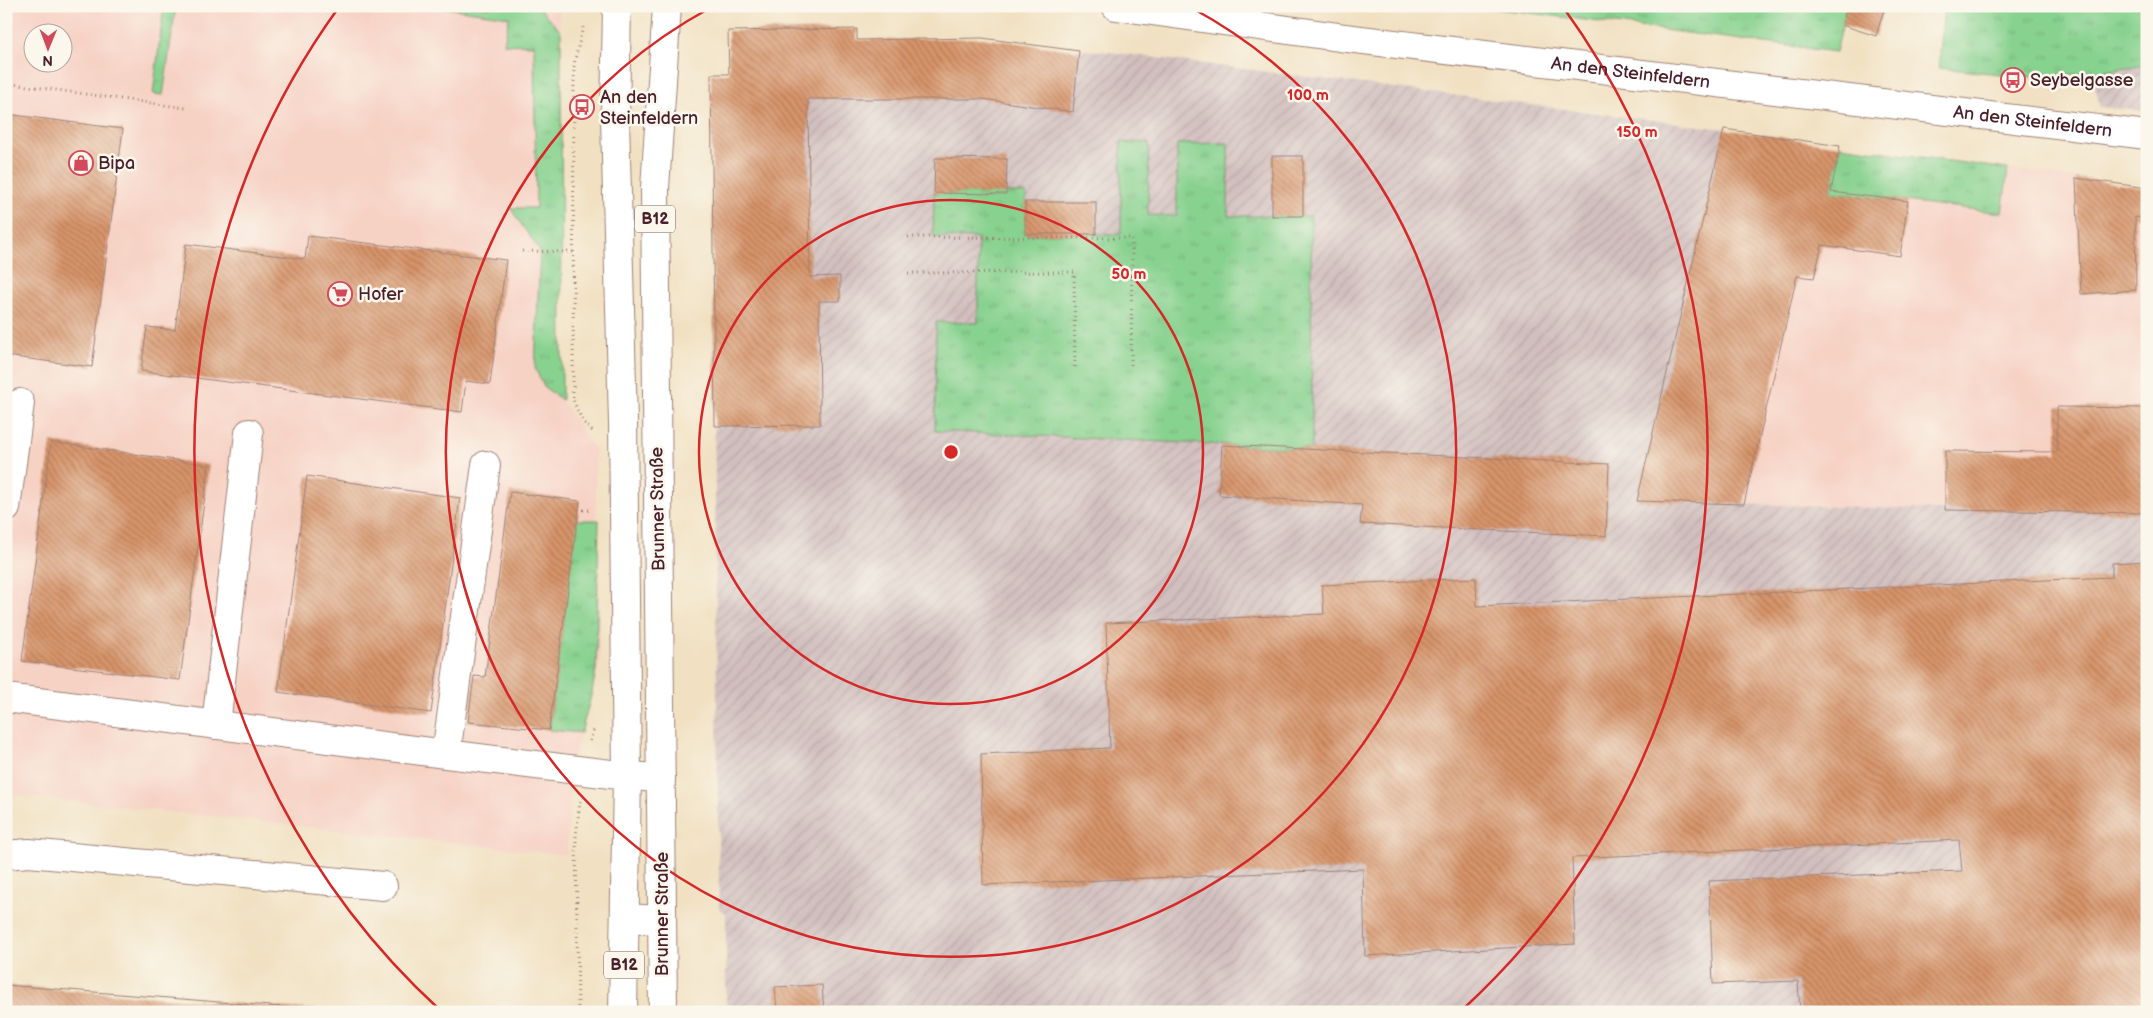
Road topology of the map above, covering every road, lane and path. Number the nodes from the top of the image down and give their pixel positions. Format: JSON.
{"nodes":[{"id":1,"x":617,"y":6,"type":"edge"},
{"id":2,"x":667,"y":6,"type":"edge"},
{"id":3,"x":1116,"y":6,"type":"edge"},
{"id":4,"x":1195,"y":11,"type":"edge"},
{"id":5,"x":585,"y":20,"type":"dead end"},
{"id":6,"x":6,"y":83,"type":"edge"},
{"id":7,"x":186,"y":108,"type":"dead end"},
{"id":8,"x":2147,"y":135,"type":"edge"},
{"id":9,"x":908,"y":237,"type":"dead end"},
{"id":10,"x":522,"y":251,"type":"dead end"},
{"id":11,"x":574,"y":252,"type":"junction"},
{"id":12,"x":908,"y":273,"type":"dead end"},
{"id":13,"x":1131,"y":368,"type":"dead end"},
{"id":14,"x":1075,"y":371,"type":"dead end"},
{"id":15,"x":20,"y":403,"type":"dead end"},
{"id":16,"x":249,"y":433,"type":"dead end"},
{"id":17,"x":597,"y":436,"type":"dead end"},
{"id":18,"x":486,"y":466,"type":"dead end"},
{"id":19,"x":6,"y":508,"type":"edge"},
{"id":20,"x":6,"y":698,"type":"edge"},
{"id":21,"x":595,"y":723,"type":"dead end"},
{"id":22,"x":216,"y":724,"type":"junction"},
{"id":23,"x":446,"y":754,"type":"junction"},
{"id":24,"x":582,"y":771,"type":"junction"},
{"id":25,"x":627,"y":776,"type":"junction"},
{"id":26,"x":661,"y":778,"type":"junction"},
{"id":27,"x":6,"y":855,"type":"edge"},
{"id":28,"x":383,"y":886,"type":"dead end"},
{"id":29,"x":624,"y":918,"type":"junction"},
{"id":30,"x":661,"y":920,"type":"junction"},
{"id":31,"x":578,"y":1012,"type":"edge"},
{"id":32,"x":623,"y":1012,"type":"edge"},
{"id":33,"x":663,"y":1012,"type":"edge"}],
"edges":[{"from":1,"to":25,"type":"main road","name":"Brunner Straße","number":"B12"},
{"from":2,"to":26,"type":"main road","name":"Brunner Straße","number":"B12"},
{"from":3,"to":4,"type":"main road","name":"An den Steinfeldern"},
{"from":4,"to":8,"type":"main road","name":"An den Steinfeldern"},
{"from":5,"to":11,"type":"path"},
{"from":6,"to":7,"type":"path"},
{"from":9,"to":13,"type":"path"},
{"from":10,"to":11,"type":"path"},
{"from":11,"to":17,"type":"path"},
{"from":12,"to":14,"type":"path"},
{"from":15,"to":19,"type":"main road"},
{"from":16,"to":22,"type":"main road"},
{"from":18,"to":23,"type":"main road"},
{"from":20,"to":22,"type":"main road"},
{"from":21,"to":24,"type":"path"},
{"from":22,"to":23,"type":"main road"},
{"from":23,"to":24,"type":"main road"},
{"from":24,"to":25,"type":"main road"},
{"from":24,"to":31,"type":"path"},
{"from":25,"to":26,"type":"main road"},
{"from":25,"to":29,"type":"main road","name":"Brunner Straße","number":"B12"},
{"from":26,"to":30,"type":"main road","name":"Brunner Straße","number":"B12"},
{"from":27,"to":28,"type":"main road"},
{"from":29,"to":30,"type":"main road"},
{"from":29,"to":32,"type":"main road","name":"Brunner Straße","number":"B12"},
{"from":30,"to":33,"type":"main road","name":"Brunner Straße","number":"B12"}]}
